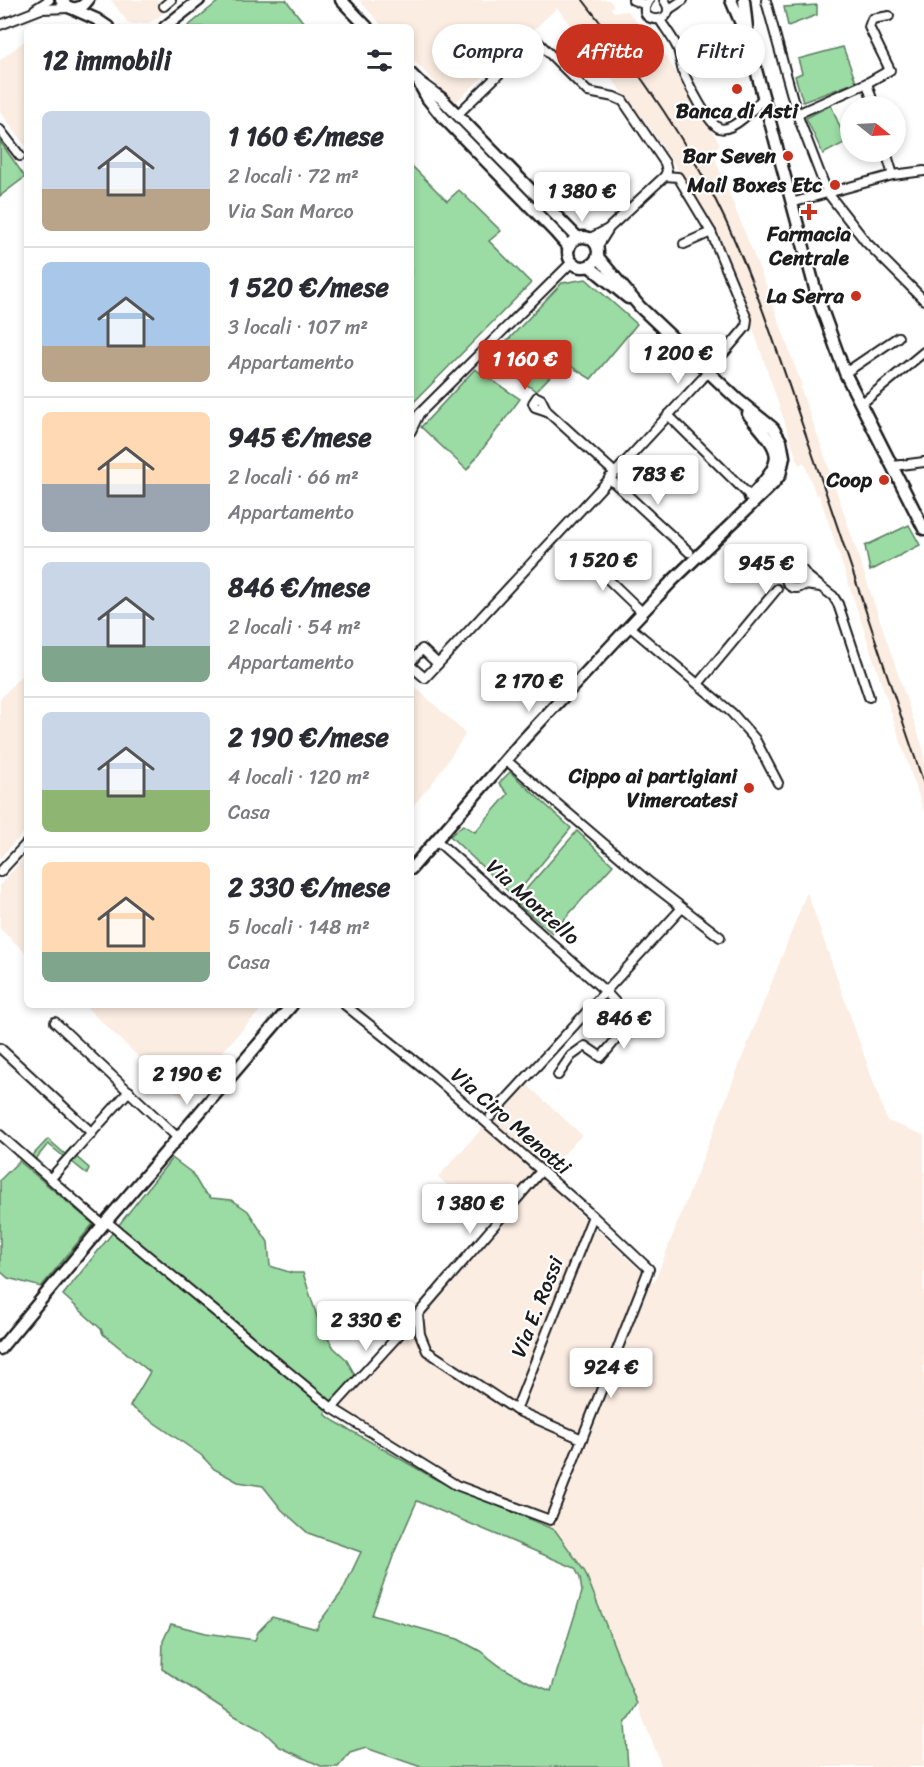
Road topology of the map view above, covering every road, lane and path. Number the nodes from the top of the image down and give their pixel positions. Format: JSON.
{"nodes":[{"id":1,"x":49,"y":0,"type":"edge"},
{"id":2,"x":90,"y":0,"type":"edge"},
{"id":3,"x":171,"y":0,"type":"edge"},
{"id":4,"x":199,"y":0,"type":"edge"},
{"id":5,"x":341,"y":0,"type":"edge"},
{"id":6,"x":633,"y":0,"type":"edge"},
{"id":7,"x":664,"y":0,"type":"edge"},
{"id":8,"x":683,"y":0,"type":"edge"},
{"id":9,"x":731,"y":0,"type":"edge"},
{"id":10,"x":744,"y":0,"type":"edge"},
{"id":11,"x":766,"y":1,"type":"edge"},
{"id":12,"x":648,"y":3,"type":"edge"},
{"id":13,"x":67,"y":5,"type":"edge"},
{"id":14,"x":164,"y":6,"type":"dead end"},
{"id":15,"x":668,"y":10,"type":"junction"},
{"id":16,"x":28,"y":13,"type":"junction"},
{"id":17,"x":889,"y":16,"type":"dead end"},
{"id":18,"x":660,"y":20,"type":"junction"},
{"id":19,"x":103,"y":24,"type":"edge"},
{"id":20,"x":104,"y":24,"type":"edge"},
{"id":21,"x":169,"y":24,"type":"edge"},
{"id":22,"x":364,"y":24,"type":"edge"},
{"id":23,"x":741,"y":24,"type":"edge"},
{"id":24,"x":746,"y":24,"type":"edge"},
{"id":25,"x":0,"y":26,"type":"edge"},
{"id":26,"x":415,"y":78,"type":"edge"},
{"id":27,"x":758,"y":78,"type":"edge"},
{"id":28,"x":867,"y":83,"type":"junction"},
{"id":29,"x":871,"y":96,"type":"edge"},
{"id":30,"x":763,"y":98,"type":"junction"},
{"id":31,"x":797,"y":114,"type":"junction"},
{"id":32,"x":457,"y":115,"type":"junction"},
{"id":33,"x":0,"y":130,"type":"edge"},
{"id":34,"x":20,"y":156,"type":"dead end"},
{"id":35,"x":889,"y":162,"type":"edge"},
{"id":36,"x":924,"y":171,"type":"edge"},
{"id":37,"x":893,"y":175,"type":"junction"},
{"id":38,"x":665,"y":176,"type":"junction"},
{"id":39,"x":827,"y":192,"type":"junction"},
{"id":40,"x":791,"y":203,"type":"junction"},
{"id":41,"x":711,"y":232,"type":"junction"},
{"id":42,"x":578,"y":238,"type":"junction"},
{"id":43,"x":684,"y":244,"type":"dead end"},
{"id":44,"x":595,"y":247,"type":"junction"},
{"id":45,"x":569,"y":248,"type":"junction"},
{"id":46,"x":572,"y":262,"type":"junction"},
{"id":47,"x":588,"y":266,"type":"junction"},
{"id":48,"x":924,"y":300,"type":"edge"},
{"id":49,"x":640,"y":307,"type":"junction"},
{"id":50,"x":898,"y":337,"type":"dead end"},
{"id":51,"x":924,"y":352,"type":"edge"},
{"id":52,"x":707,"y":372,"type":"junction"},
{"id":53,"x":845,"y":373,"type":"junction"},
{"id":54,"x":861,"y":404,"type":"junction"},
{"id":55,"x":547,"y":411,"type":"dead end"},
{"id":56,"x":668,"y":415,"type":"junction"},
{"id":57,"x":414,"y":425,"type":"edge"},
{"id":58,"x":924,"y":462,"type":"edge"},
{"id":59,"x":894,"y":466,"type":"junction"},
{"id":60,"x":611,"y":475,"type":"junction"},
{"id":61,"x":752,"y":498,"type":"junction"},
{"id":62,"x":924,"y":529,"type":"edge"},
{"id":63,"x":689,"y":552,"type":"dead end"},
{"id":64,"x":581,"y":553,"type":"dead end"},
{"id":65,"x":806,"y":575,"type":"junction"},
{"id":66,"x":787,"y":582,"type":"junction"},
{"id":67,"x":804,"y":585,"type":"junction"},
{"id":68,"x":821,"y":587,"type":"junction"},
{"id":69,"x":642,"y":612,"type":"junction"},
{"id":70,"x":629,"y":626,"type":"junction"},
{"id":71,"x":414,"y":660,"type":"edge"},
{"id":72,"x":438,"y":664,"type":"junction"},
{"id":73,"x":414,"y":667,"type":"edge"},
{"id":74,"x":698,"y":684,"type":"junction"},
{"id":75,"x":869,"y":697,"type":"dead end"},
{"id":76,"x":506,"y":760,"type":"junction"},
{"id":77,"x":778,"y":783,"type":"dead end"},
{"id":78,"x":436,"y":840,"type":"junction"},
{"id":79,"x":24,"y":846,"type":"edge"},
{"id":80,"x":414,"y":866,"type":"edge"},
{"id":81,"x":0,"y":872,"type":"edge"},
{"id":82,"x":682,"y":908,"type":"junction"},
{"id":83,"x":720,"y":937,"type":"dead end"},
{"id":84,"x":605,"y":991,"type":"junction"},
{"id":85,"x":289,"y":1008,"type":"edge"},
{"id":86,"x":349,"y":1008,"type":"edge"},
{"id":87,"x":55,"y":1022,"type":"dead end"},
{"id":88,"x":0,"y":1048,"type":"edge"},
{"id":89,"x":558,"y":1075,"type":"dead end"},
{"id":90,"x":129,"y":1091,"type":"junction"},
{"id":91,"x":491,"y":1116,"type":"dead end"},
{"id":92,"x":92,"y":1133,"type":"junction"},
{"id":93,"x":0,"y":1135,"type":"edge"},
{"id":94,"x":178,"y":1138,"type":"junction"},
{"id":95,"x":541,"y":1172,"type":"junction"},
{"id":96,"x":51,"y":1179,"type":"junction"},
{"id":97,"x":593,"y":1216,"type":"junction"},
{"id":98,"x":105,"y":1223,"type":"junction"},
{"id":99,"x":418,"y":1314,"type":"junction"},
{"id":100,"x":0,"y":1349,"type":"edge"},
{"id":101,"x":332,"y":1408,"type":"junction"},
{"id":102,"x":516,"y":1410,"type":"junction"},
{"id":103,"x":582,"y":1439,"type":"junction"}],
"edges":[{"from":1,"to":16,"type":"street"},
{"from":2,"to":13,"type":"street"},
{"from":2,"to":20,"type":"street"},
{"from":3,"to":14,"type":"street"},
{"from":4,"to":21,"type":"street"},
{"from":5,"to":22,"type":"street"},
{"from":6,"to":12,"type":"street"},
{"from":7,"to":15,"type":"street"},
{"from":8,"to":15,"type":"street"},
{"from":9,"to":23,"type":"street"},
{"from":10,"to":24,"type":"street"},
{"from":11,"to":31,"type":"street"},
{"from":12,"to":18,"type":"street"},
{"from":13,"to":16,"type":"street"},
{"from":13,"to":19,"type":"street"},
{"from":15,"to":18,"type":"street"},
{"from":16,"to":25,"type":"street"},
{"from":17,"to":28,"type":"street"},
{"from":18,"to":30,"type":"street"},
{"from":26,"to":32,"type":"street"},
{"from":26,"to":45,"type":"street"},
{"from":27,"to":30,"type":"street"},
{"from":28,"to":29,"type":"street"},
{"from":28,"to":31,"type":"street"},
{"from":30,"to":40,"type":"street"},
{"from":31,"to":39,"type":"street"},
{"from":32,"to":38,"type":"street"},
{"from":32,"to":42,"type":"street"},
{"from":33,"to":34,"type":"street"},
{"from":35,"to":37,"type":"street"},
{"from":36,"to":37,"type":"street"},
{"from":37,"to":39,"type":"street"},
{"from":38,"to":41,"type":"street"},
{"from":38,"to":44,"type":"street"},
{"from":39,"to":40,"type":"street"},
{"from":39,"to":48,"type":"street"},
{"from":40,"to":53,"type":"street"},
{"from":41,"to":43,"type":"street"},
{"from":41,"to":52,"type":"street"},
{"from":42,"to":44,"type":"street"},
{"from":42,"to":45,"type":"street"},
{"from":44,"to":47,"type":"street"},
{"from":44,"to":49,"type":"street"},
{"from":45,"to":46,"type":"street"},
{"from":46,"to":47,"type":"street"},
{"from":46,"to":57,"type":"street"},
{"from":47,"to":49,"type":"street"},
{"from":49,"to":52,"type":"street"},
{"from":50,"to":53,"type":"street"},
{"from":51,"to":54,"type":"street"},
{"from":52,"to":56,"type":"street"},
{"from":52,"to":61,"type":"street"},
{"from":53,"to":54,"type":"street"},
{"from":54,"to":59,"type":"street"},
{"from":55,"to":60,"type":"street"},
{"from":56,"to":60,"type":"street"},
{"from":56,"to":61,"type":"street"},
{"from":58,"to":59,"type":"street"},
{"from":59,"to":62,"type":"street"},
{"from":60,"to":63,"type":"street"},
{"from":60,"to":72,"type":"street"},
{"from":61,"to":69,"type":"street"},
{"from":64,"to":69,"type":"street"},
{"from":65,"to":66,"type":"street"},
{"from":65,"to":67,"type":"street"},
{"from":65,"to":68,"type":"street"},
{"from":66,"to":67,"type":"street"},
{"from":66,"to":74,"type":"street"},
{"from":67,"to":68,"type":"street"},
{"from":68,"to":75,"type":"street"},
{"from":69,"to":70,"type":"street"},
{"from":70,"to":74,"type":"street"},
{"from":70,"to":76,"type":"street"},
{"from":71,"to":72,"type":"street"},
{"from":72,"to":73,"type":"street"},
{"from":74,"to":77,"type":"street"},
{"from":76,"to":78,"type":"street"},
{"from":76,"to":82,"type":"street"},
{"from":78,"to":80,"type":"street"},
{"from":78,"to":84,"type":"street","name":"Via Montello"},
{"from":79,"to":81,"type":"street"},
{"from":82,"to":83,"type":"street"},
{"from":82,"to":84,"type":"street"},
{"from":84,"to":89,"type":"street","name":"Via Montello"},
{"from":84,"to":91,"type":"street"},
{"from":85,"to":94,"type":"street"},
{"from":86,"to":95,"type":"street","name":"Via Ciro Menotti"},
{"from":87,"to":90,"type":"street"},
{"from":88,"to":92,"type":"street"},
{"from":90,"to":92,"type":"street"},
{"from":90,"to":94,"type":"street"},
{"from":92,"to":96,"type":"street"},
{"from":93,"to":96,"type":"street"},
{"from":94,"to":98,"type":"street"},
{"from":95,"to":97,"type":"street","name":"Via Ciro Menotti"},
{"from":95,"to":99,"type":"street"},
{"from":96,"to":98,"type":"street"},
{"from":97,"to":102,"type":"street","name":"Via E. Rossi"},
{"from":97,"to":103,"type":"street","name":"Via Ciro Menotti"},
{"from":98,"to":100,"type":"street"},
{"from":98,"to":101,"type":"street"},
{"from":99,"to":101,"type":"street"},
{"from":99,"to":102,"type":"street"},
{"from":101,"to":103,"type":"street"},
{"from":102,"to":103,"type":"street"}]}
